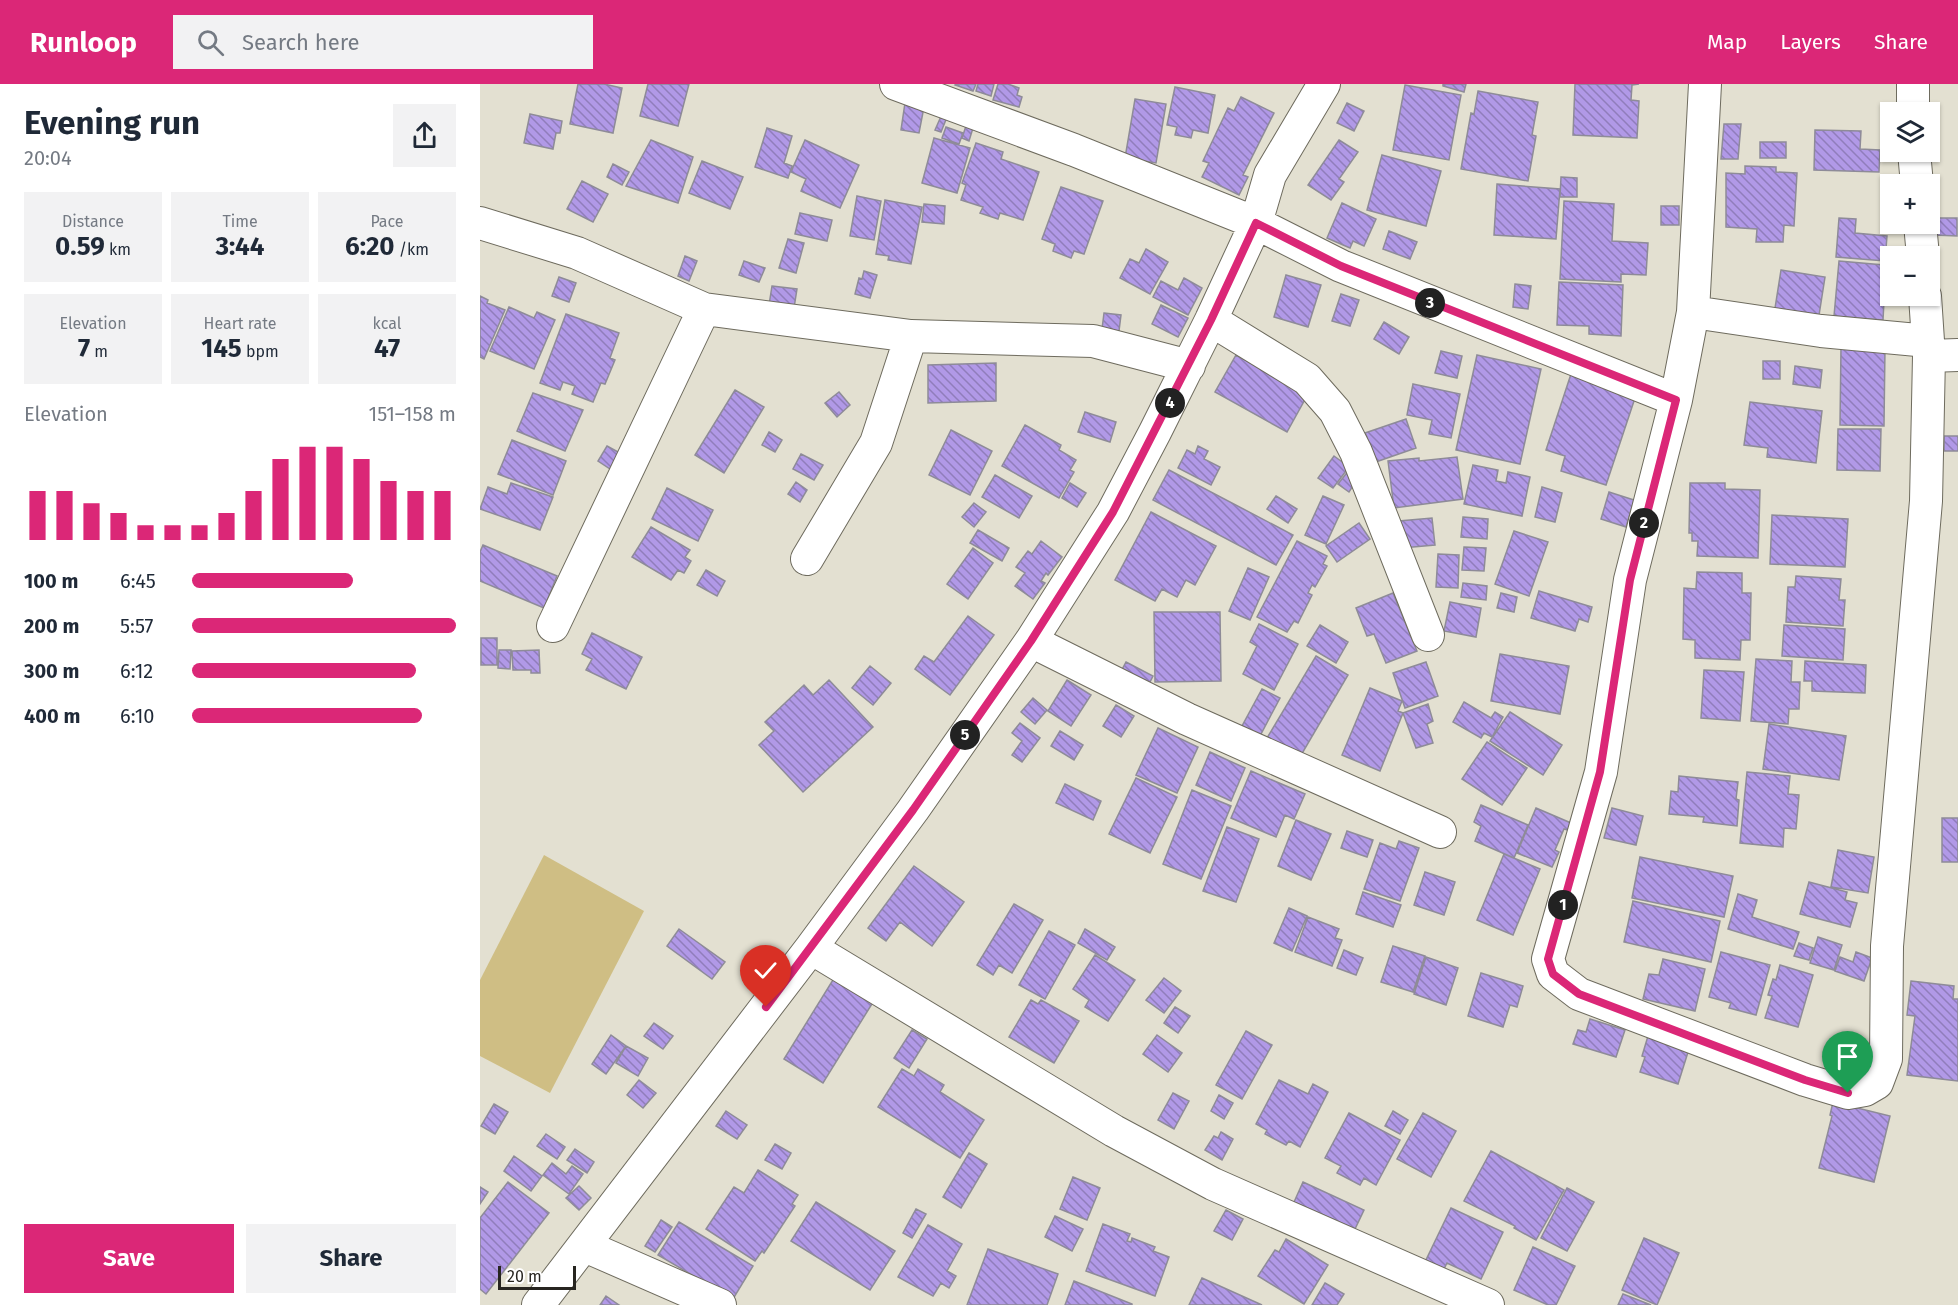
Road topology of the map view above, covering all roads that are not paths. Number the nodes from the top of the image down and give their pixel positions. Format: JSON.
{"nodes":[{"id":1,"x":896,"y":84,"type":"edge"},
{"id":2,"x":1324,"y":84,"type":"edge"},
{"id":3,"x":1705,"y":84,"type":"edge"},
{"id":4,"x":1913,"y":84,"type":"edge"},
{"id":5,"x":1913,"y":102,"type":"edge"},
{"id":6,"x":480,"y":223,"type":"edge"},
{"id":7,"x":1256,"y":223,"type":"junction"},
{"id":8,"x":1927,"y":306,"type":"edge"},
{"id":9,"x":704,"y":309,"type":"junction"},
{"id":10,"x":1693,"y":312,"type":"junction"},
{"id":11,"x":1211,"y":320,"type":"junction"},
{"id":12,"x":911,"y":336,"type":"junction"},
{"id":13,"x":1938,"y":351,"type":"edge"},
{"id":14,"x":1189,"y":366,"type":"junction"},
{"id":15,"x":1676,"y":400,"type":"junction"},
{"id":16,"x":807,"y":559,"type":"dead end"},
{"id":17,"x":553,"y":626,"type":"dead end"},
{"id":18,"x":1428,"y":635,"type":"dead end"},
{"id":19,"x":1031,"y":641,"type":"junction"},
{"id":20,"x":1440,"y":832,"type":"dead end"},
{"id":21,"x":811,"y":948,"type":"junction"},
{"id":22,"x":585,"y":1246,"type":"junction"},
{"id":23,"x":538,"y":1305,"type":"edge"},
{"id":24,"x":720,"y":1305,"type":"edge"},
{"id":25,"x":1488,"y":1305,"type":"edge"}],
"edges":[{"from":1,"to":7,"type":"street"},
{"from":2,"to":7,"type":"street"},
{"from":3,"to":10,"type":"street"},
{"from":4,"to":5,"type":"street"},
{"from":6,"to":9,"type":"street"},
{"from":7,"to":11,"type":"street"},
{"from":7,"to":15,"type":"street"},
{"from":8,"to":13,"type":"street"},
{"from":9,"to":12,"type":"street"},
{"from":9,"to":17,"type":"street"},
{"from":10,"to":13,"type":"street"},
{"from":10,"to":15,"type":"street"},
{"from":11,"to":14,"type":"street"},
{"from":11,"to":18,"type":"street"},
{"from":12,"to":14,"type":"street"},
{"from":12,"to":16,"type":"street"},
{"from":13,"to":15,"type":"street"},
{"from":14,"to":19,"type":"street"},
{"from":19,"to":20,"type":"street"},
{"from":19,"to":21,"type":"street"},
{"from":21,"to":22,"type":"street"},
{"from":21,"to":25,"type":"street"},
{"from":22,"to":23,"type":"street"},
{"from":22,"to":24,"type":"street"}]}
